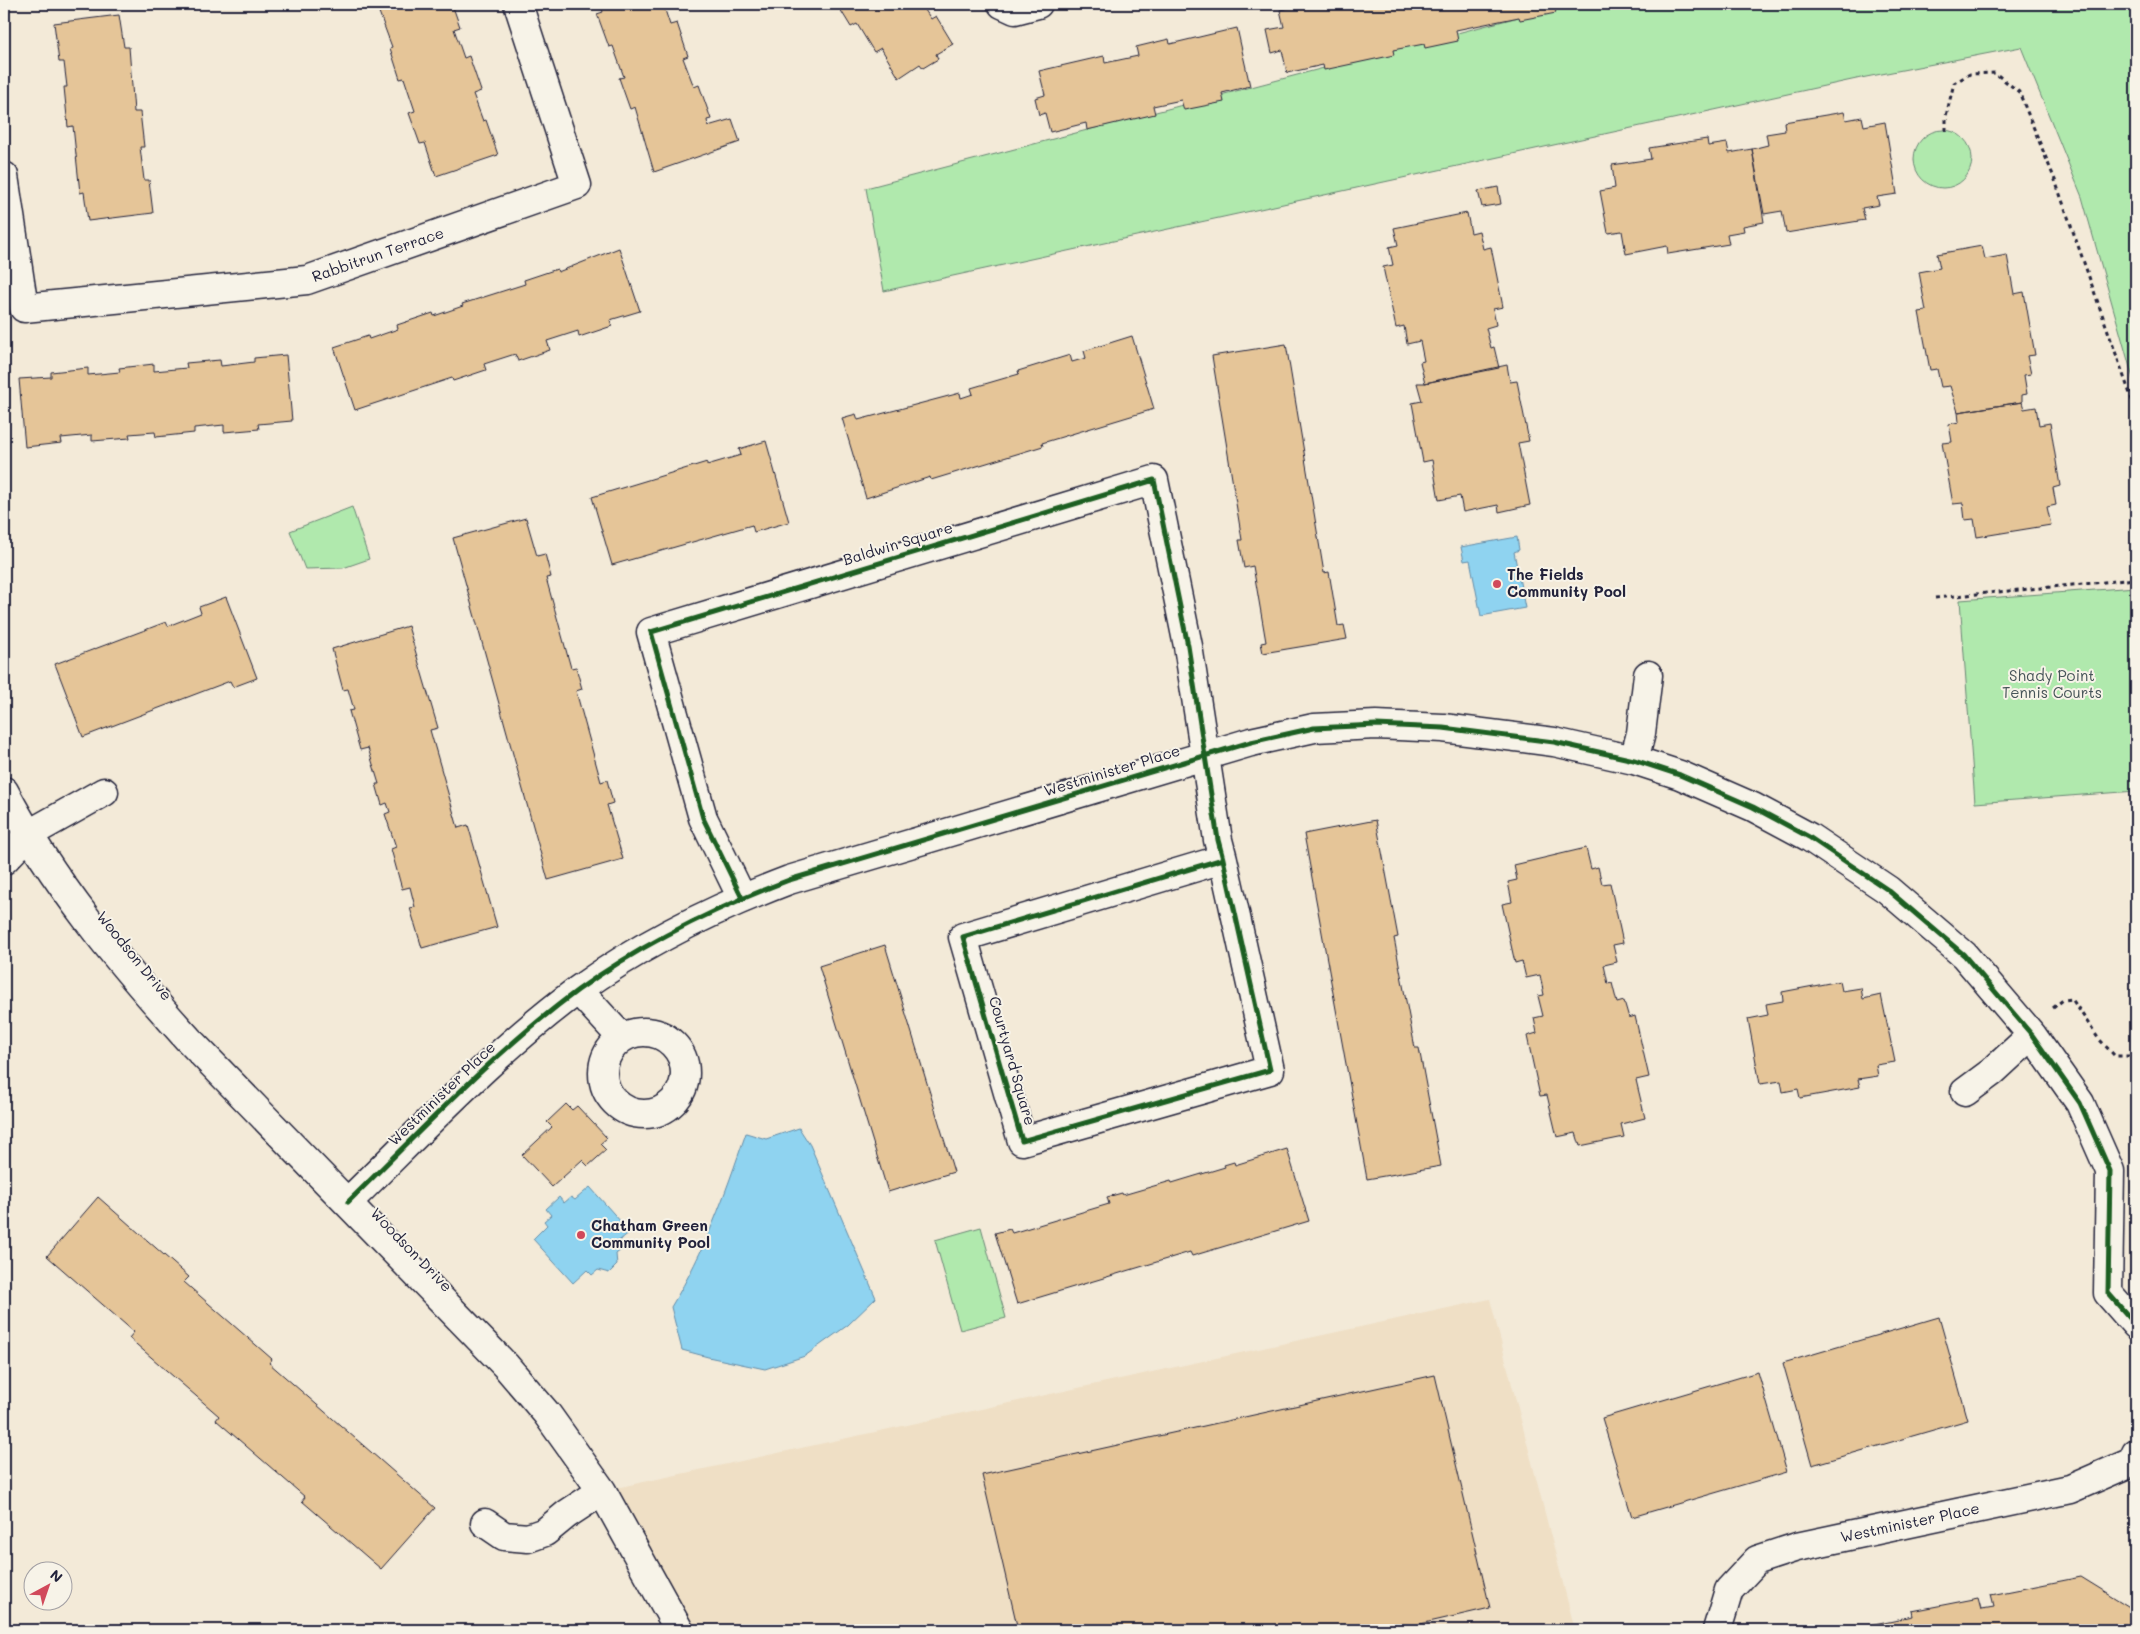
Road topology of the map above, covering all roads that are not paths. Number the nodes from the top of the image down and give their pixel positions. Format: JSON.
{"nodes":[{"id":1,"x":518,"y":4,"type":"edge"},
{"id":2,"x":1002,"y":4,"type":"edge"},
{"id":3,"x":1038,"y":4,"type":"edge"},
{"id":4,"x":4,"y":176,"type":"edge"},
{"id":5,"x":1648,"y":675,"type":"dead end"},
{"id":6,"x":1204,"y":756,"type":"junction"},
{"id":7,"x":1634,"y":760,"type":"junction"},
{"id":8,"x":4,"y":791,"type":"edge"},
{"id":9,"x":104,"y":792,"type":"dead end"},
{"id":10,"x":29,"y":834,"type":"junction"},
{"id":11,"x":1223,"y":859,"type":"junction"},
{"id":12,"x":4,"y":860,"type":"edge"},
{"id":13,"x":742,"y":898,"type":"junction"},
{"id":14,"x":578,"y":990,"type":"junction"},
{"id":15,"x":2030,"y":1032,"type":"junction"},
{"id":16,"x":622,"y":1038,"type":"dead end"},
{"id":17,"x":1965,"y":1092,"type":"dead end"},
{"id":18,"x":348,"y":1202,"type":"junction"},
{"id":19,"x":2136,"y":1325,"type":"edge"},
{"id":20,"x":2136,"y":1453,"type":"edge"},
{"id":21,"x":602,"y":1491,"type":"junction"},
{"id":22,"x":485,"y":1523,"type":"dead end"},
{"id":23,"x":679,"y":1630,"type":"edge"},
{"id":24,"x":1717,"y":1630,"type":"edge"}],
"edges":[{"from":1,"to":4,"type":"street","name":"Rabbitrun Terrace"},
{"from":2,"to":3,"type":"street"},
{"from":5,"to":7,"type":"street"},
{"from":6,"to":7,"type":"street","name":"Westminister Place"},
{"from":6,"to":11,"type":"street","name":"Courtyard Square"},
{"from":6,"to":13,"type":"street","name":"Westminister Place"},
{"from":6,"to":13,"type":"street","name":"Baldwin Square"},
{"from":7,"to":15,"type":"street","name":"Westminister Place"},
{"from":8,"to":10,"type":"street","name":"Woodson Drive"},
{"from":9,"to":10,"type":"street"},
{"from":10,"to":12,"type":"street"},
{"from":10,"to":18,"type":"street","name":"Woodson Drive"},
{"from":11,"to":11,"type":"street","name":"Courtyard Square"},
{"from":13,"to":14,"type":"street","name":"Westminister Place"},
{"from":14,"to":16,"type":"street"},
{"from":14,"to":18,"type":"street","name":"Westminister Place"},
{"from":15,"to":17,"type":"street"},
{"from":15,"to":19,"type":"street","name":"Westminister Place"},
{"from":18,"to":21,"type":"street","name":"Woodson Drive"},
{"from":20,"to":24,"type":"street","name":"Westminister Place"},
{"from":21,"to":22,"type":"street"},
{"from":21,"to":23,"type":"street","name":"Woodson Drive"}]}
